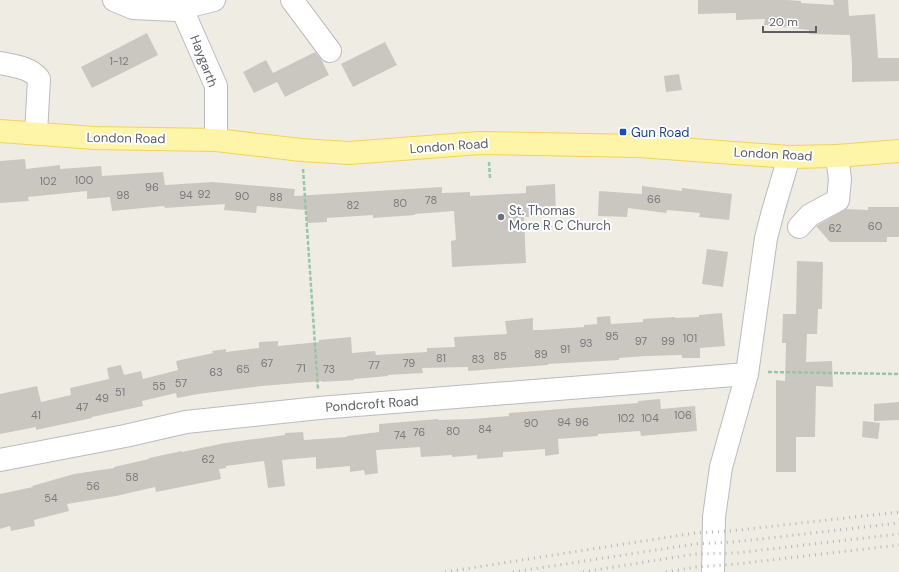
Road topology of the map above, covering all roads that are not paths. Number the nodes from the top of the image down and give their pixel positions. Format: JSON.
{"nodes":[{"id":1,"x":114,"y":0,"type":"edge"},
{"id":2,"x":214,"y":0,"type":"edge"},
{"id":3,"x":292,"y":0,"type":"edge"},
{"id":4,"x":182,"y":9,"type":"junction"},
{"id":5,"x":330,"y":51,"type":"dead end"},
{"id":6,"x":0,"y":63,"type":"edge"},
{"id":7,"x":0,"y":131,"type":"edge"},
{"id":8,"x":36,"y":133,"type":"junction"},
{"id":9,"x":216,"y":140,"type":"junction"},
{"id":10,"x":899,"y":151,"type":"edge"},
{"id":11,"x":837,"y":156,"type":"junction"},
{"id":12,"x":789,"y":157,"type":"junction"},
{"id":13,"x":799,"y":227,"type":"dead end"},
{"id":14,"x":747,"y":374,"type":"junction"},
{"id":15,"x":0,"y":460,"type":"edge"},
{"id":16,"x":713,"y":572,"type":"edge"}],
"edges":[{"from":1,"to":4,"type":"street"},
{"from":2,"to":4,"type":"street"},
{"from":3,"to":5,"type":"street"},
{"from":4,"to":9,"type":"street","name":"Haygarth"},
{"from":6,"to":8,"type":"street"},
{"from":7,"to":8,"type":"main road","name":"London Road"},
{"from":8,"to":9,"type":"main road","name":"London Road"},
{"from":9,"to":12,"type":"main road","name":"London Road"},
{"from":10,"to":11,"type":"main road","name":"London Road"},
{"from":11,"to":12,"type":"main road","name":"London Road"},
{"from":11,"to":13,"type":"street"},
{"from":12,"to":14,"type":"street"},
{"from":14,"to":15,"type":"street","name":"Pondcroft Road"},
{"from":14,"to":16,"type":"street"}]}
